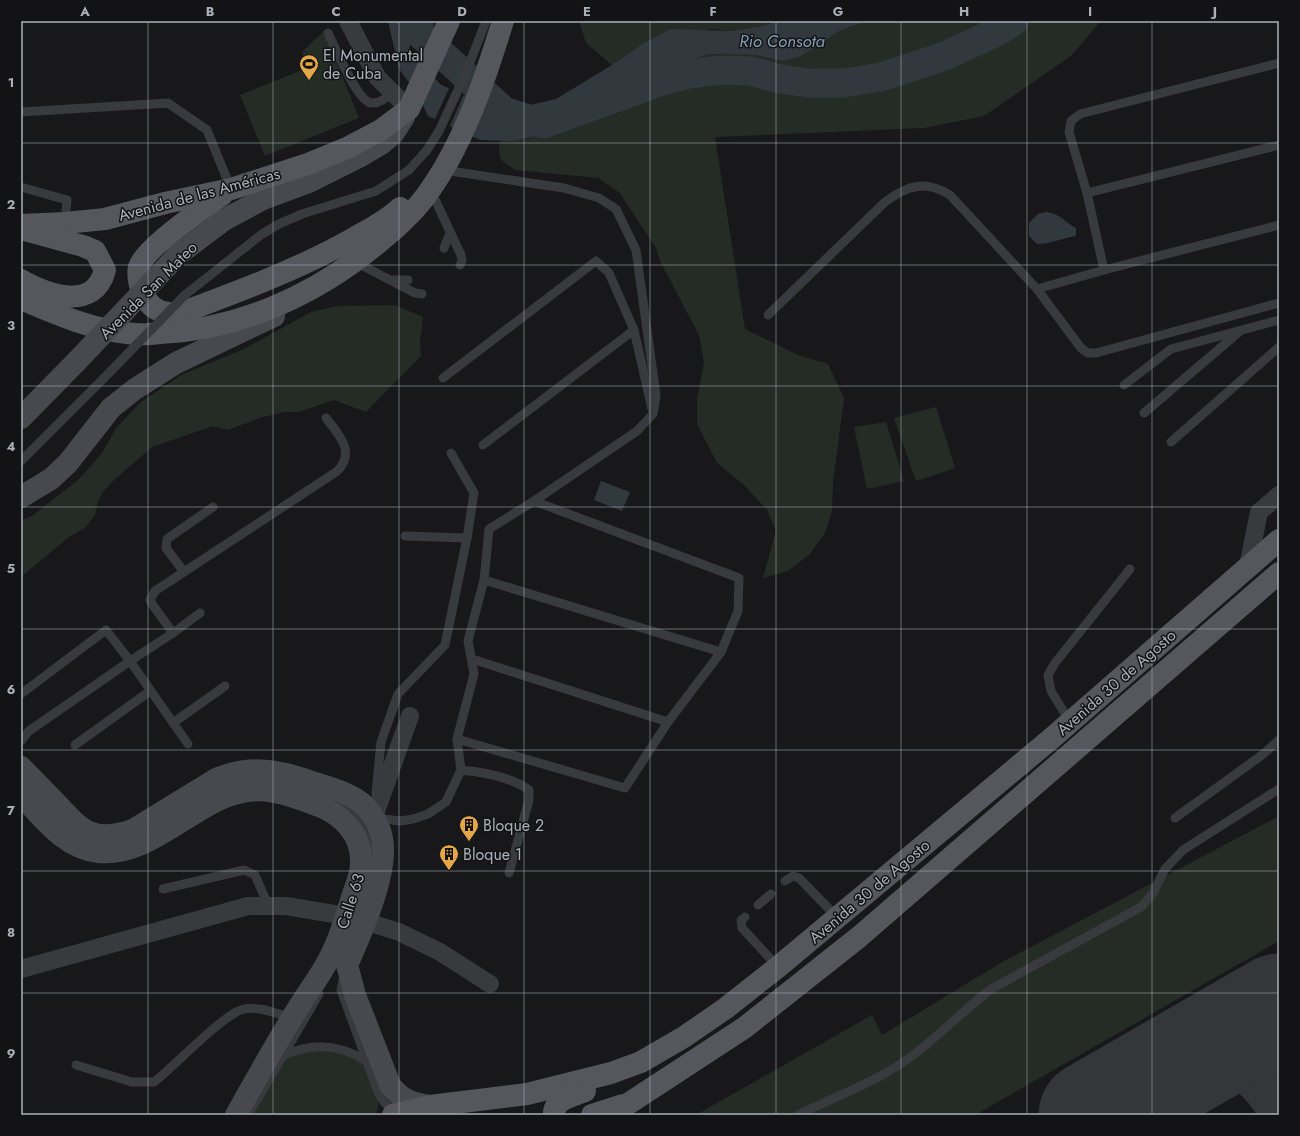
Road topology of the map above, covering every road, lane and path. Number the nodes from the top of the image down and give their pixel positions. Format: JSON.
{"nodes":[{"id":1,"x":348,"y":21,"type":"edge"},
{"id":2,"x":449,"y":21,"type":"edge"},
{"id":3,"x":479,"y":21,"type":"edge"},
{"id":4,"x":486,"y":21,"type":"edge"},
{"id":5,"x":503,"y":21,"type":"edge"},
{"id":6,"x":482,"y":32,"type":"junction"},
{"id":7,"x":328,"y":33,"type":"dead end"},
{"id":8,"x":1279,"y":63,"type":"edge"},
{"id":9,"x":474,"y":79,"type":"junction"},
{"id":10,"x":393,"y":92,"type":"junction"},
{"id":11,"x":410,"y":109,"type":"junction"},
{"id":12,"x":21,"y":112,"type":"edge"},
{"id":13,"x":448,"y":135,"type":"junction"},
{"id":14,"x":1279,"y":144,"type":"edge"},
{"id":15,"x":442,"y":170,"type":"junction"},
{"id":16,"x":21,"y":187,"type":"edge"},
{"id":17,"x":231,"y":189,"type":"junction"},
{"id":18,"x":430,"y":190,"type":"junction"},
{"id":19,"x":1087,"y":193,"type":"junction"},
{"id":20,"x":408,"y":219,"type":"junction"},
{"id":21,"x":66,"y":223,"type":"junction"},
{"id":22,"x":21,"y":225,"type":"edge"},
{"id":23,"x":1279,"y":225,"type":"edge"},
{"id":24,"x":21,"y":229,"type":"edge"},
{"id":25,"x":450,"y":233,"type":"junction"},
{"id":26,"x":444,"y":248,"type":"dead end"},
{"id":27,"x":460,"y":265,"type":"dead end"},
{"id":28,"x":363,"y":266,"type":"junction"},
{"id":29,"x":1104,"y":270,"type":"junction"},
{"id":30,"x":21,"y":280,"type":"edge"},
{"id":31,"x":392,"y":280,"type":"junction"},
{"id":32,"x":408,"y":280,"type":"dead end"},
{"id":33,"x":1037,"y":289,"type":"junction"},
{"id":34,"x":422,"y":294,"type":"dead end"},
{"id":35,"x":21,"y":299,"type":"edge"},
{"id":36,"x":1279,"y":303,"type":"edge"},
{"id":37,"x":768,"y":316,"type":"dead end"},
{"id":38,"x":1279,"y":320,"type":"edge"},
{"id":39,"x":634,"y":330,"type":"junction"},
{"id":40,"x":1242,"y":330,"type":"junction"},
{"id":41,"x":1279,"y":347,"type":"edge"},
{"id":42,"x":443,"y":378,"type":"dead end"},
{"id":43,"x":1124,"y":385,"type":"dead end"},
{"id":44,"x":1144,"y":413,"type":"dead end"},
{"id":45,"x":653,"y":414,"type":"junction"},
{"id":46,"x":21,"y":418,"type":"edge"},
{"id":47,"x":326,"y":418,"type":"dead end"},
{"id":48,"x":1171,"y":442,"type":"dead end"},
{"id":49,"x":483,"y":445,"type":"dead end"},
{"id":50,"x":451,"y":453,"type":"dead end"},
{"id":51,"x":21,"y":461,"type":"edge"},
{"id":52,"x":1279,"y":495,"type":"edge"},
{"id":53,"x":21,"y":498,"type":"edge"},
{"id":54,"x":534,"y":501,"type":"junction"},
{"id":55,"x":214,"y":507,"type":"dead end"},
{"id":56,"x":405,"y":536,"type":"dead end"},
{"id":57,"x":467,"y":538,"type":"junction"},
{"id":58,"x":1279,"y":540,"type":"edge"},
{"id":59,"x":1248,"y":566,"type":"junction"},
{"id":60,"x":1130,"y":569,"type":"dead end"},
{"id":61,"x":184,"y":572,"type":"junction"},
{"id":62,"x":1279,"y":573,"type":"edge"},
{"id":63,"x":484,"y":580,"type":"junction"},
{"id":64,"x":200,"y":613,"type":"dead end"},
{"id":65,"x":173,"y":633,"type":"junction"},
{"id":66,"x":721,"y":652,"type":"junction"},
{"id":67,"x":472,"y":659,"type":"junction"},
{"id":68,"x":130,"y":661,"type":"junction"},
{"id":69,"x":225,"y":686,"type":"dead end"},
{"id":70,"x":150,"y":691,"type":"junction"},
{"id":71,"x":21,"y":694,"type":"edge"},
{"id":72,"x":410,"y":716,"type":"dead end"},
{"id":73,"x":668,"y":722,"type":"junction"},
{"id":74,"x":173,"y":723,"type":"junction"},
{"id":75,"x":1070,"y":723,"type":"junction"},
{"id":76,"x":457,"y":739,"type":"junction"},
{"id":77,"x":21,"y":740,"type":"edge"},
{"id":78,"x":1279,"y":740,"type":"edge"},
{"id":79,"x":188,"y":744,"type":"dead end"},
{"id":80,"x":75,"y":745,"type":"dead end"},
{"id":81,"x":21,"y":767,"type":"edge"},
{"id":82,"x":461,"y":770,"type":"junction"},
{"id":83,"x":239,"y":777,"type":"junction"},
{"id":84,"x":21,"y":784,"type":"edge"},
{"id":85,"x":292,"y":786,"type":"dead end"},
{"id":86,"x":1279,"y":789,"type":"edge"},
{"id":87,"x":216,"y":791,"type":"dead end"},
{"id":88,"x":21,"y":795,"type":"edge"},
{"id":89,"x":318,"y":795,"type":"dead end"},
{"id":90,"x":47,"y":809,"type":"dead end"},
{"id":91,"x":374,"y":817,"type":"junction"},
{"id":92,"x":1175,"y":818,"type":"dead end"},
{"id":93,"x":58,"y":820,"type":"dead end"},
{"id":94,"x":509,"y":873,"type":"dead end"},
{"id":95,"x":785,"y":881,"type":"dead end"},
{"id":96,"x":366,"y":888,"type":"dead end"},
{"id":97,"x":163,"y":890,"type":"dead end"},
{"id":98,"x":771,"y":894,"type":"dead end"},
{"id":99,"x":268,"y":905,"type":"junction"},
{"id":100,"x":758,"y":905,"type":"dead end"},
{"id":101,"x":745,"y":916,"type":"dead end"},
{"id":102,"x":837,"y":917,"type":"junction"},
{"id":103,"x":357,"y":918,"type":"junction"},
{"id":104,"x":347,"y":966,"type":"junction"},
{"id":105,"x":778,"y":967,"type":"junction"},
{"id":106,"x":21,"y":969,"type":"edge"},
{"id":107,"x":490,"y":984,"type":"dead end"},
{"id":108,"x":292,"y":1018,"type":"junction"},
{"id":109,"x":284,"y":1055,"type":"junction"},
{"id":110,"x":366,"y":1061,"type":"junction"},
{"id":111,"x":76,"y":1065,"type":"dead end"},
{"id":112,"x":611,"y":1073,"type":"junction"},
{"id":113,"x":458,"y":1102,"type":"junction"},
{"id":114,"x":430,"y":1106,"type":"junction"},
{"id":115,"x":620,"y":1109,"type":"edge"},
{"id":116,"x":401,"y":1114,"type":"edge"},
{"id":117,"x":236,"y":1115,"type":"edge"},
{"id":118,"x":248,"y":1115,"type":"edge"},
{"id":119,"x":489,"y":1115,"type":"edge"},
{"id":120,"x":554,"y":1115,"type":"edge"},
{"id":121,"x":592,"y":1115,"type":"edge"},
{"id":122,"x":798,"y":1115,"type":"edge"}],
"edges":[{"from":1,"to":10,"type":"street"},
{"from":2,"to":11,"type":"main road","name":"Avenida de las Américas"},
{"from":3,"to":6,"type":"lane"},
{"from":4,"to":6,"type":"lane"},
{"from":5,"to":9,"type":"main road"},
{"from":6,"to":9,"type":"lane"},
{"from":7,"to":10,"type":"lane"},
{"from":8,"to":19,"type":"lane"},
{"from":9,"to":13,"type":"main road"},
{"from":10,"to":11,"type":"street"},
{"from":11,"to":17,"type":"main road","name":"Avenida de las Américas"},
{"from":11,"to":46,"type":"street","name":"Avenida San Mateo","bridge":true},
{"from":12,"to":17,"type":"lane"},
{"from":13,"to":15,"type":"main road"},
{"from":13,"to":51,"type":"lane","bridge":true},
{"from":14,"to":19,"type":"lane"},
{"from":15,"to":17,"type":"main road"},
{"from":15,"to":18,"type":"main road"},
{"from":15,"to":45,"type":"lane"},
{"from":16,"to":21,"type":"lane"},
{"from":17,"to":21,"type":"main road","name":"Avenida de las Américas"},
{"from":18,"to":20,"type":"main road"},
{"from":18,"to":25,"type":"lane"},
{"from":19,"to":29,"type":"lane"},
{"from":20,"to":28,"type":"street"},
{"from":20,"to":35,"type":"main road"},
{"from":21,"to":22,"type":"main road","name":"Avenida de las Américas"},
{"from":23,"to":29,"type":"lane"},
{"from":24,"to":30,"type":"main road"},
{"from":25,"to":26,"type":"lane"},
{"from":25,"to":27,"type":"lane"},
{"from":28,"to":31,"type":"lane"},
{"from":28,"to":53,"type":"street"},
{"from":29,"to":33,"type":"lane"},
{"from":31,"to":32,"type":"lane"},
{"from":31,"to":34,"type":"lane"},
{"from":33,"to":36,"type":"lane"},
{"from":33,"to":37,"type":"lane"},
{"from":38,"to":40,"type":"lane"},
{"from":39,"to":42,"type":"lane"},
{"from":39,"to":45,"type":"lane"},
{"from":39,"to":49,"type":"lane"},
{"from":40,"to":43,"type":"lane"},
{"from":40,"to":44,"type":"lane"},
{"from":41,"to":48,"type":"lane"},
{"from":45,"to":54,"type":"lane"},
{"from":47,"to":61,"type":"lane"},
{"from":50,"to":57,"type":"lane"},
{"from":52,"to":59,"type":"street"},
{"from":54,"to":63,"type":"lane"},
{"from":54,"to":66,"type":"lane"},
{"from":55,"to":61,"type":"lane"},
{"from":56,"to":57,"type":"lane"},
{"from":57,"to":91,"type":"lane"},
{"from":58,"to":59,"type":"main road","name":"Avenida 30 de Agosto"},
{"from":59,"to":75,"type":"main road","name":"Avenida 30 de Agosto"},
{"from":60,"to":75,"type":"lane"},
{"from":61,"to":65,"type":"lane"},
{"from":62,"to":115,"type":"main road","name":"Avenida 30 de Agosto"},
{"from":63,"to":66,"type":"lane"},
{"from":63,"to":67,"type":"lane"},
{"from":64,"to":65,"type":"lane"},
{"from":65,"to":68,"type":"lane"},
{"from":66,"to":73,"type":"lane"},
{"from":67,"to":73,"type":"lane"},
{"from":67,"to":76,"type":"lane"},
{"from":68,"to":70,"type":"lane"},
{"from":68,"to":71,"type":"lane"},
{"from":68,"to":77,"type":"lane"},
{"from":69,"to":74,"type":"lane"},
{"from":70,"to":74,"type":"lane"},
{"from":70,"to":80,"type":"lane"},
{"from":72,"to":91,"type":"street"},
{"from":73,"to":76,"type":"lane"},
{"from":74,"to":79,"type":"lane"},
{"from":75,"to":102,"type":"main road","name":"Avenida 30 de Agosto"},
{"from":76,"to":82,"type":"lane"},
{"from":78,"to":92,"type":"lane"},
{"from":81,"to":83,"type":"street","name":"Calle 63"},
{"from":82,"to":91,"type":"lane"},
{"from":82,"to":94,"type":"lane"},
{"from":83,"to":85,"type":"lane"},
{"from":83,"to":91,"type":"street","name":"Calle 63"},
{"from":84,"to":90,"type":"lane"},
{"from":86,"to":122,"type":"lane"},
{"from":87,"to":93,"type":"lane"},
{"from":88,"to":103,"type":"street","name":"Calle 63"},
{"from":89,"to":96,"type":"lane"},
{"from":91,"to":103,"type":"street","name":"Calle 63"},
{"from":95,"to":102,"type":"lane"},
{"from":97,"to":99,"type":"lane"},
{"from":98,"to":100,"type":"lane"},
{"from":99,"to":103,"type":"street"},
{"from":99,"to":106,"type":"street"},
{"from":101,"to":105,"type":"lane"},
{"from":102,"to":105,"type":"main road","name":"Avenida 30 de Agosto"},
{"from":103,"to":104,"type":"street","name":"Calle 63"},
{"from":103,"to":107,"type":"street"},
{"from":103,"to":108,"type":"street","name":"Calle 63"},
{"from":103,"to":109,"type":"lane"},
{"from":104,"to":110,"type":"lane"},
{"from":104,"to":114,"type":"street"},
{"from":105,"to":112,"type":"main road","name":"Avenida 30 de Agosto"},
{"from":108,"to":111,"type":"lane"},
{"from":108,"to":117,"type":"street","name":"Calle 63"},
{"from":109,"to":110,"type":"lane"},
{"from":109,"to":118,"type":"lane"},
{"from":110,"to":116,"type":"lane"},
{"from":112,"to":113,"type":"main road","name":"Avenida 30 de Agosto"},
{"from":112,"to":120,"type":"main road"},
{"from":113,"to":114,"type":"main road","name":"Avenida 30 de Agosto"},
{"from":113,"to":119,"type":"main road"},
{"from":114,"to":116,"type":"main road","name":"Avenida 30 de Agosto"},
{"from":115,"to":121,"type":"main road","name":"Avenida 30 de Agosto"}]}
